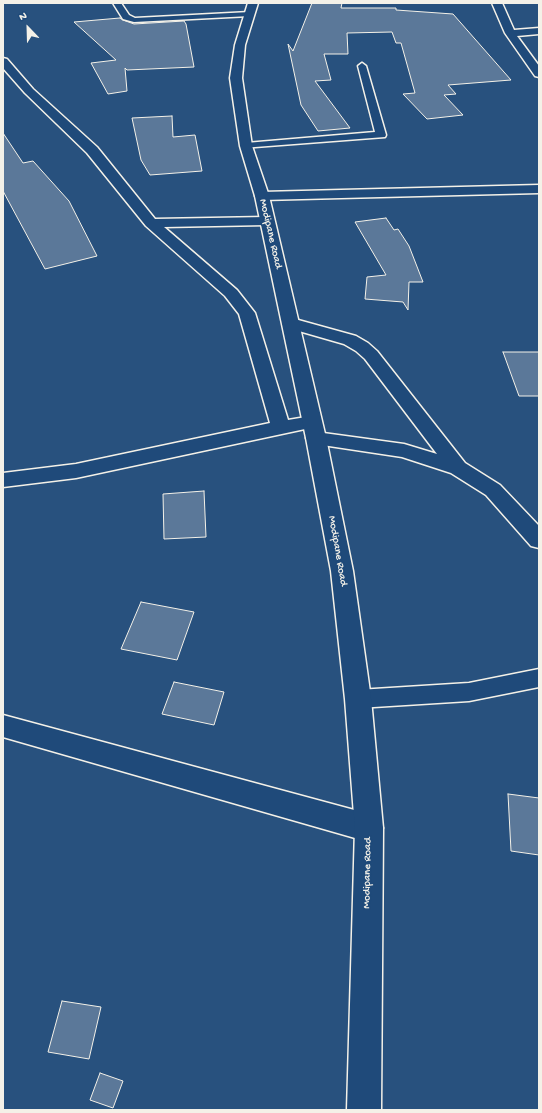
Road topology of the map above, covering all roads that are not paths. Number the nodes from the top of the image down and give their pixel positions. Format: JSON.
{"nodes":[{"id":1,"x":117,"y":3,"type":"edge"},
{"id":2,"x":497,"y":3,"type":"edge"},
{"id":3,"x":251,"y":8,"type":"edge"},
{"id":4,"x":539,"y":31,"type":"edge"},
{"id":5,"x":510,"y":33,"type":"junction"},
{"id":6,"x":3,"y":61,"type":"edge"},
{"id":7,"x":362,"y":66,"type":"dead end"},
{"id":8,"x":539,"y":74,"type":"edge"},
{"id":9,"x":246,"y":146,"type":"junction"},
{"id":10,"x":539,"y":189,"type":"edge"},
{"id":11,"x":262,"y":196,"type":"junction"},
{"id":12,"x":266,"y":221,"type":"junction"},
{"id":13,"x":151,"y":223,"type":"junction"},
{"id":14,"x":291,"y":323,"type":"junction"},
{"id":15,"x":281,"y":427,"type":"junction"},
{"id":16,"x":314,"y":430,"type":"junction"},
{"id":17,"x":458,"y":468,"type":"junction"},
{"id":18,"x":3,"y":480,"type":"edge"},
{"id":19,"x":539,"y":540,"type":"edge"},
{"id":20,"x":539,"y":678,"type":"edge"},
{"id":21,"x":358,"y":699,"type":"junction"},
{"id":22,"x":3,"y":726,"type":"edge"},
{"id":23,"x":369,"y":828,"type":"junction"},
{"id":24,"x":364,"y":1110,"type":"edge"}],
"edges":[{"from":1,"to":3,"type":"lane"},
{"from":2,"to":5,"type":"street"},
{"from":3,"to":9,"type":"street","name":"Modipane Road"},
{"from":4,"to":5,"type":"street"},
{"from":5,"to":8,"type":"street"},
{"from":6,"to":13,"type":"street"},
{"from":7,"to":9,"type":"lane"},
{"from":9,"to":11,"type":"street","name":"Modipane Road"},
{"from":10,"to":11,"type":"street"},
{"from":11,"to":12,"type":"street","name":"Modipane Road"},
{"from":12,"to":13,"type":"street"},
{"from":12,"to":14,"type":"street","name":"Modipane Road"},
{"from":13,"to":15,"type":"street"},
{"from":14,"to":16,"type":"street","name":"Modipane Road"},
{"from":14,"to":17,"type":"street"},
{"from":15,"to":16,"type":"street"},
{"from":15,"to":18,"type":"street"},
{"from":16,"to":17,"type":"street"},
{"from":16,"to":21,"type":"street","name":"Modipane Road"},
{"from":17,"to":19,"type":"street"},
{"from":20,"to":21,"type":"lane"},
{"from":21,"to":23,"type":"street","name":"Modipane Road"},
{"from":22,"to":23,"type":"street"},
{"from":23,"to":24,"type":"street","name":"Modipane Road"}]}
